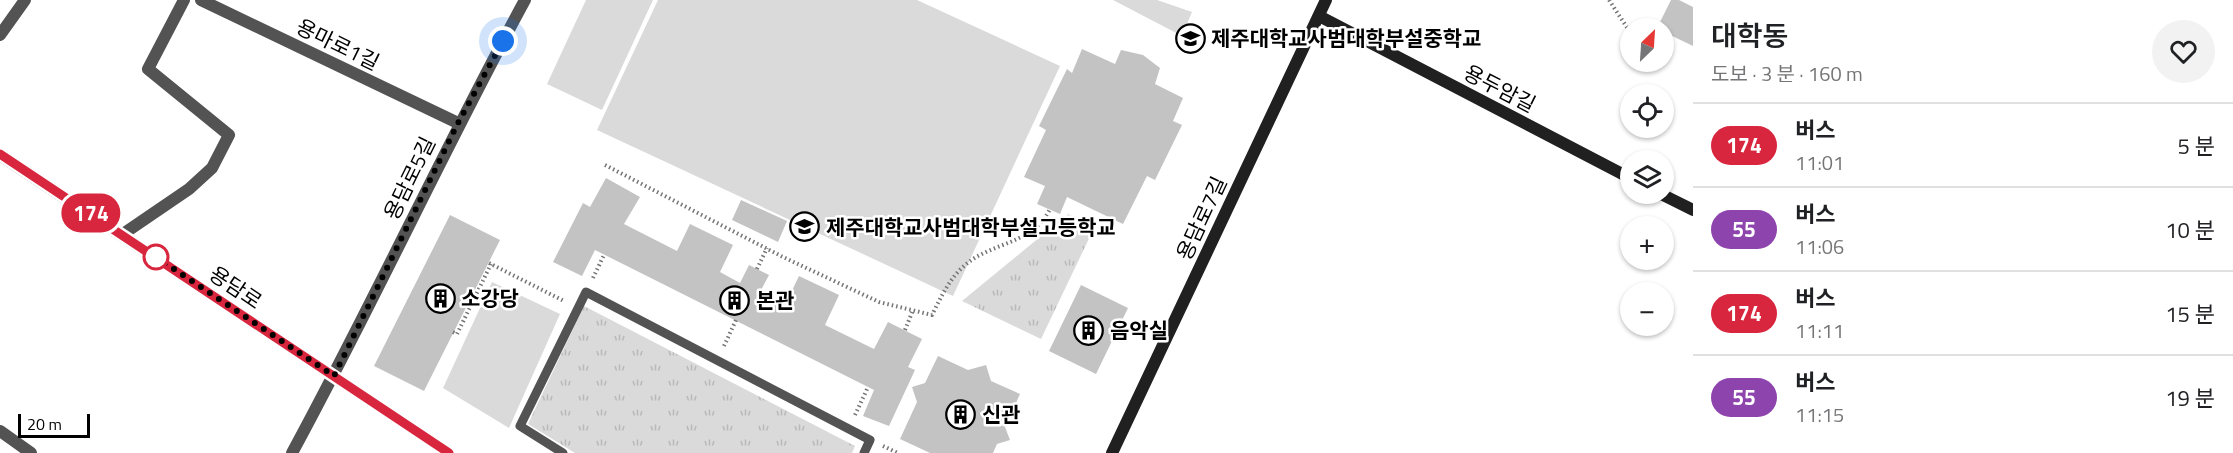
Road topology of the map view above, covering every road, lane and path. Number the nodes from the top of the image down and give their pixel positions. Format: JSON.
{"nodes":[{"id":1,"x":25,"y":0,"type":"edge"},
{"id":2,"x":184,"y":0,"type":"edge"},
{"id":3,"x":201,"y":0,"type":"edge"},
{"id":4,"x":525,"y":0,"type":"edge"},
{"id":5,"x":1326,"y":0,"type":"edge"},
{"id":6,"x":1610,"y":0,"type":"edge"},
{"id":7,"x":1319,"y":16,"type":"junction"},
{"id":8,"x":1621,"y":18,"type":"edge"},
{"id":9,"x":0,"y":35,"type":"edge"},
{"id":10,"x":458,"y":123,"type":"junction"},
{"id":11,"x":0,"y":154,"type":"edge"},
{"id":12,"x":605,"y":165,"type":"dead end"},
{"id":13,"x":1620,"y":173,"type":"edge"},
{"id":14,"x":1674,"y":200,"type":"edge"},
{"id":15,"x":1050,"y":210,"type":"dead end"},
{"id":16,"x":1693,"y":210,"type":"edge"},
{"id":17,"x":123,"y":234,"type":"junction"},
{"id":18,"x":766,"y":248,"type":"junction"},
{"id":19,"x":604,"y":255,"type":"dead end"},
{"id":20,"x":757,"y":269,"type":"dead end"},
{"id":21,"x":586,"y":292,"type":"junction"},
{"id":22,"x":578,"y":309,"type":"junction"},
{"id":23,"x":914,"y":310,"type":"junction"},
{"id":24,"x":736,"y":320,"type":"dead end"},
{"id":25,"x":905,"y":330,"type":"dead end"},
{"id":26,"x":453,"y":332,"type":"dead end"},
{"id":27,"x":718,"y":361,"type":"junction"},
{"id":28,"x":334,"y":376,"type":"junction"},
{"id":29,"x":868,"y":387,"type":"dead end"},
{"id":30,"x":849,"y":429,"type":"junction"},
{"id":31,"x":0,"y":431,"type":"edge"},
{"id":32,"x":31,"y":453,"type":"edge"},
{"id":33,"x":292,"y":453,"type":"edge"},
{"id":34,"x":449,"y":453,"type":"edge"},
{"id":35,"x":563,"y":453,"type":"edge"},
{"id":36,"x":864,"y":453,"type":"edge"},
{"id":37,"x":1112,"y":453,"type":"edge"}],
"edges":[{"from":1,"to":9,"type":"street"},
{"from":2,"to":17,"type":"street"},
{"from":3,"to":10,"type":"street","name":"용마로1길"},
{"from":4,"to":10,"type":"street","name":"용담로5길"},
{"from":5,"to":7,"type":"street","name":"용담로7길"},
{"from":6,"to":8,"type":"path"},
{"from":7,"to":13,"type":"street","name":"용두암길"},
{"from":7,"to":37,"type":"street","name":"용담로7길"},
{"from":10,"to":28,"type":"street","name":"용담로5길"},
{"from":11,"to":17,"type":"street","name":"용담로"},
{"from":12,"to":18,"type":"path"},
{"from":14,"to":16,"type":"street"},
{"from":15,"to":23,"type":"path"},
{"from":17,"to":28,"type":"street","name":"용담로"},
{"from":18,"to":20,"type":"path"},
{"from":18,"to":23,"type":"path"},
{"from":19,"to":21,"type":"path"},
{"from":21,"to":22,"type":"lane"},
{"from":21,"to":27,"type":"lane"},
{"from":22,"to":26,"type":"path"},
{"from":22,"to":35,"type":"lane"},
{"from":23,"to":25,"type":"path"},
{"from":24,"to":27,"type":"path"},
{"from":27,"to":30,"type":"lane"},
{"from":28,"to":33,"type":"street","name":"용담로5길"},
{"from":28,"to":34,"type":"street","name":"용담로"},
{"from":29,"to":30,"type":"path"},
{"from":30,"to":36,"type":"lane"},
{"from":31,"to":32,"type":"street"}]}
